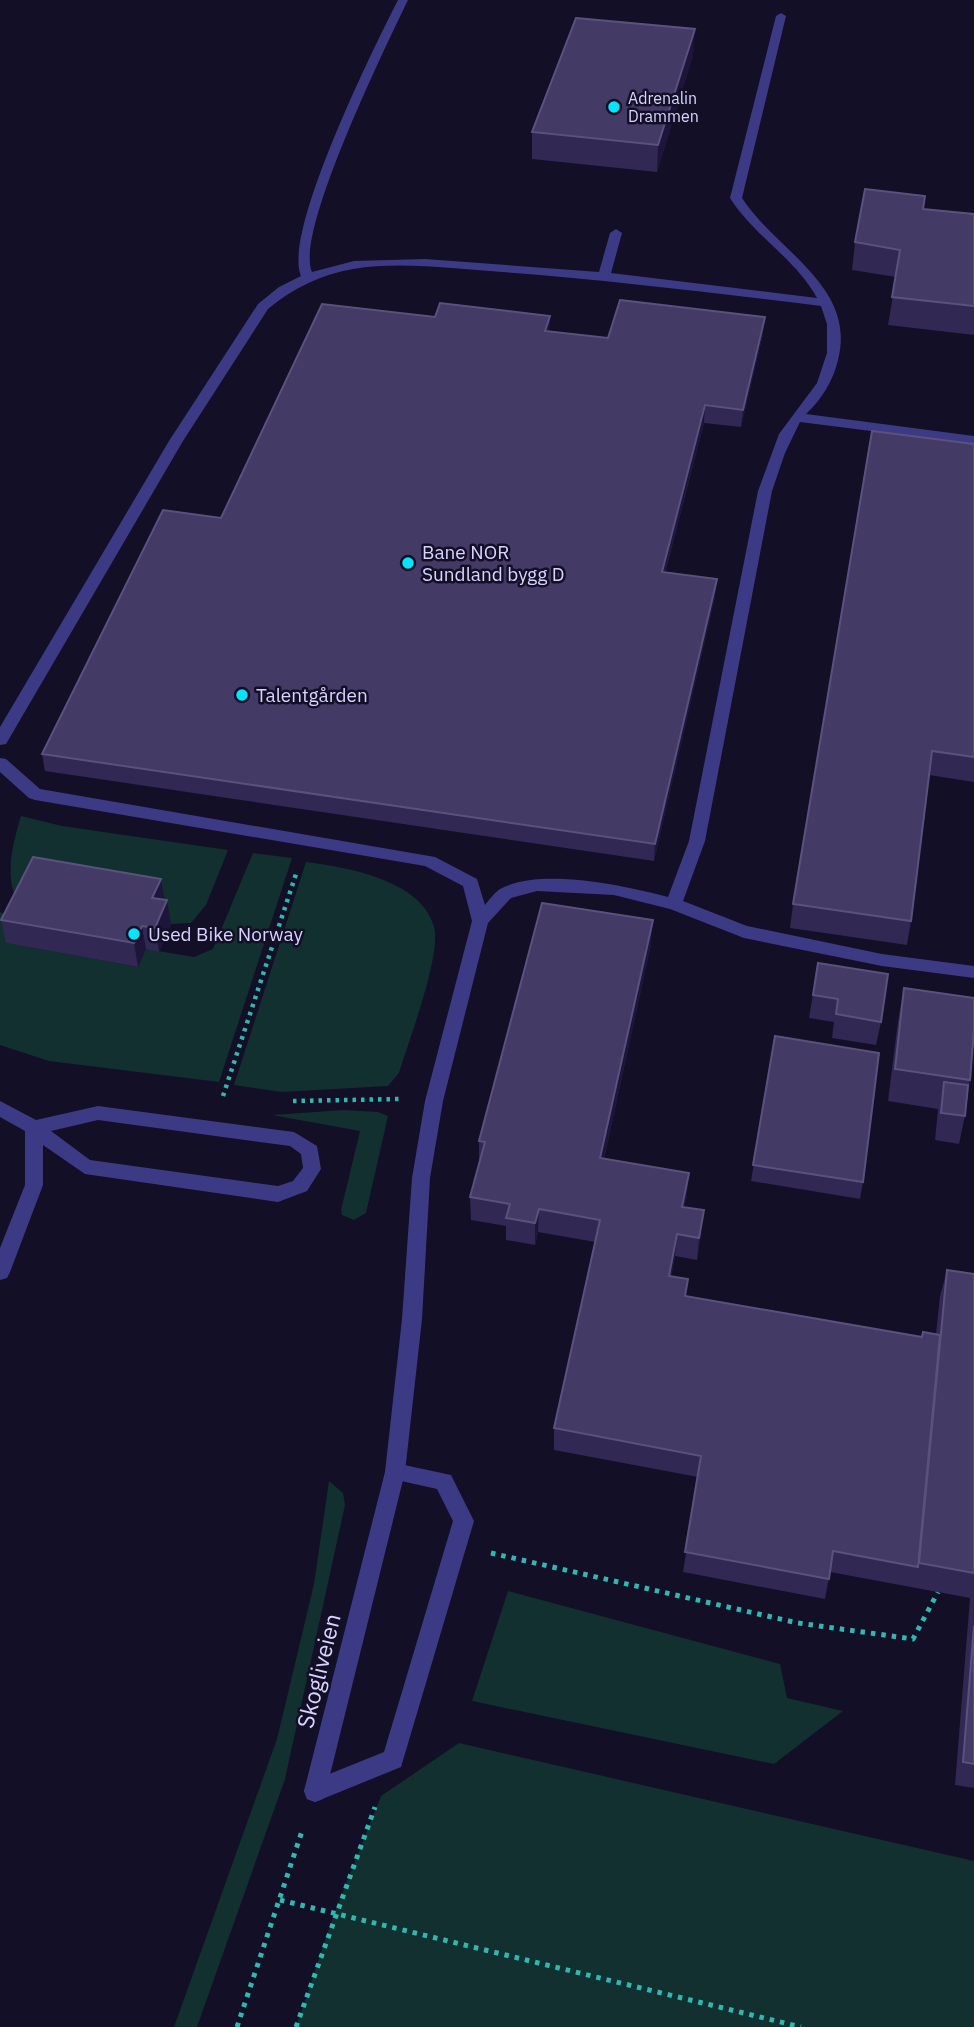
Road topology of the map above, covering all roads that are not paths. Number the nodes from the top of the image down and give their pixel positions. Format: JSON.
{"nodes":[{"id":1,"x":403,"y":0,"type":"edge"},
{"id":2,"x":781,"y":16,"type":"dead end"},
{"id":3,"x":616,"y":233,"type":"dead end"},
{"id":4,"x":604,"y":276,"type":"junction"},
{"id":5,"x":308,"y":277,"type":"junction"},
{"id":6,"x":827,"y":303,"type":"junction"},
{"id":7,"x":796,"y":417,"type":"junction"},
{"id":8,"x":974,"y":440,"type":"edge"},
{"id":9,"x":0,"y":740,"type":"edge"},
{"id":10,"x":0,"y":763,"type":"edge"},
{"id":11,"x":674,"y":904,"type":"junction"},
{"id":12,"x":480,"y":921,"type":"junction"},
{"id":13,"x":974,"y":972,"type":"edge"},
{"id":14,"x":0,"y":1108,"type":"edge"},
{"id":15,"x":34,"y":1128,"type":"junction"},
{"id":16,"x":0,"y":1272,"type":"edge"},
{"id":17,"x":395,"y":1472,"type":"junction"}],
"edges":[{"from":1,"to":5,"type":"street"},
{"from":2,"to":6,"type":"street"},
{"from":3,"to":4,"type":"street"},
{"from":4,"to":5,"type":"street"},
{"from":4,"to":6,"type":"street"},
{"from":5,"to":9,"type":"street"},
{"from":6,"to":7,"type":"street"},
{"from":7,"to":8,"type":"street"},
{"from":7,"to":11,"type":"street"},
{"from":10,"to":12,"type":"street"},
{"from":11,"to":12,"type":"street"},
{"from":11,"to":13,"type":"street"},
{"from":12,"to":17,"type":"street","name":"Skogliveien"},
{"from":14,"to":15,"type":"street"},
{"from":15,"to":15,"type":"street"},
{"from":15,"to":16,"type":"street"},
{"from":17,"to":17,"type":"street","name":"Skogliveien"}]}
